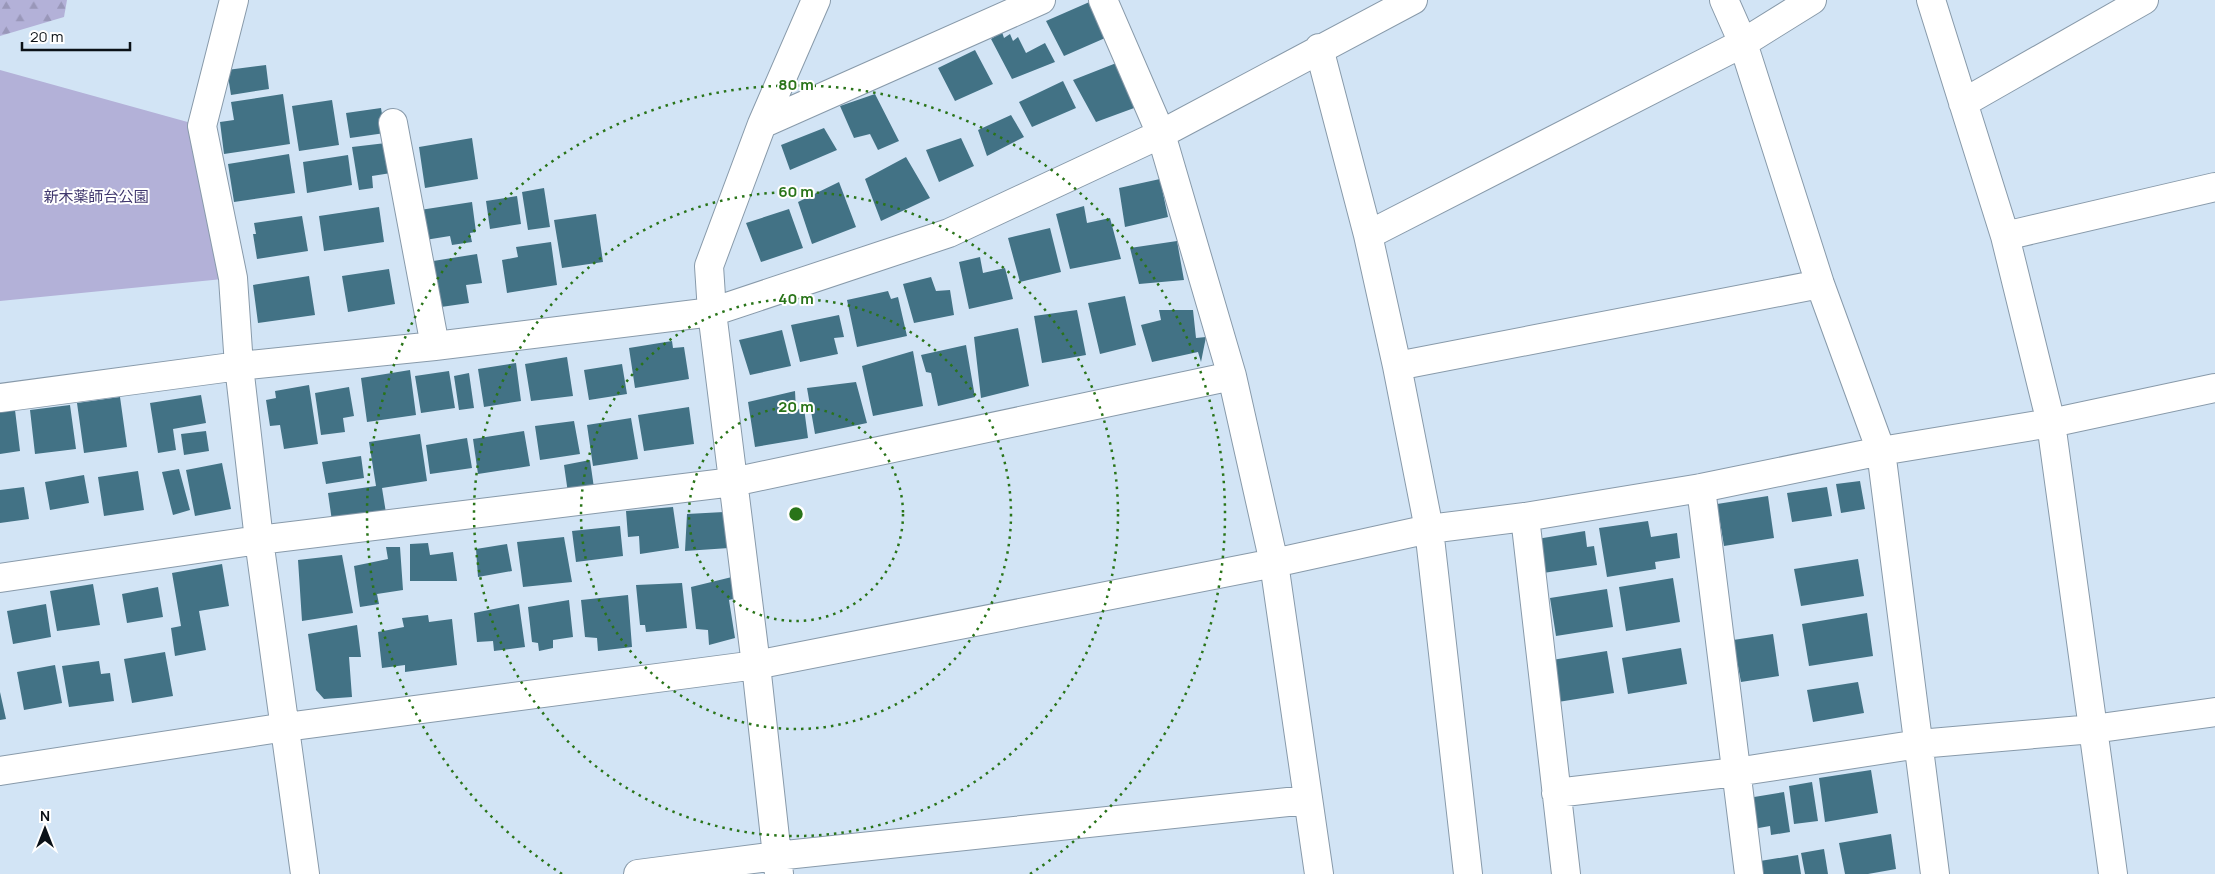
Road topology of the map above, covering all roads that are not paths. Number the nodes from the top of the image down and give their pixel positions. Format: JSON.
{"nodes":[{"id":1,"x":234,"y":0,"type":"edge"},
{"id":2,"x":816,"y":0,"type":"edge"},
{"id":3,"x":1041,"y":0,"type":"edge"},
{"id":4,"x":1103,"y":0,"type":"edge"},
{"id":5,"x":1413,"y":0,"type":"edge"},
{"id":6,"x":1724,"y":0,"type":"edge"},
{"id":7,"x":1812,"y":0,"type":"edge"},
{"id":8,"x":1931,"y":0,"type":"edge"},
{"id":9,"x":2144,"y":0,"type":"edge"},
{"id":10,"x":1744,"y":43,"type":"junction"},
{"id":11,"x":1318,"y":48,"type":"junction"},
{"id":12,"x":1963,"y":103,"type":"junction"},
{"id":13,"x":393,"y":123,"type":"dead end"},
{"id":14,"x":762,"y":124,"type":"junction"},
{"id":15,"x":1160,"y":134,"type":"junction"},
{"id":16,"x":2215,"y":187,"type":"edge"},
{"id":17,"x":1368,"y":235,"type":"junction"},
{"id":18,"x":2005,"y":236,"type":"junction"},
{"id":19,"x":1820,"y":284,"type":"junction"},
{"id":20,"x":712,"y":312,"type":"junction"},
{"id":21,"x":435,"y":346,"type":"junction"},
{"id":22,"x":239,"y":366,"type":"junction"},
{"id":23,"x":1397,"y":366,"type":"junction"},
{"id":24,"x":1232,"y":376,"type":"junction"},
{"id":25,"x":2215,"y":388,"type":"edge"},
{"id":26,"x":0,"y":398,"type":"edge"},
{"id":27,"x":2051,"y":424,"type":"junction"},
{"id":28,"x":1881,"y":452,"type":"junction"},
{"id":29,"x":733,"y":482,"type":"junction"},
{"id":30,"x":1701,"y":488,"type":"junction"},
{"id":31,"x":1525,"y":517,"type":"junction"},
{"id":32,"x":1429,"y":530,"type":"junction"},
{"id":33,"x":259,"y":540,"type":"junction"},
{"id":34,"x":1274,"y":563,"type":"junction"},
{"id":35,"x":0,"y":578,"type":"edge"},
{"id":36,"x":756,"y":665,"type":"junction"},
{"id":37,"x":2215,"y":712,"type":"edge"},
{"id":38,"x":286,"y":727,"type":"junction"},
{"id":39,"x":2093,"y":730,"type":"junction"},
{"id":40,"x":1919,"y":744,"type":"junction"},
{"id":41,"x":0,"y":771,"type":"edge"},
{"id":42,"x":1736,"y":772,"type":"junction"},
{"id":43,"x":1556,"y":793,"type":"junction"},
{"id":44,"x":1307,"y":800,"type":"junction"},
{"id":45,"x":777,"y":865,"type":"edge"},
{"id":46,"x":305,"y":874,"type":"edge"},
{"id":47,"x":638,"y":874,"type":"edge"},
{"id":48,"x":1319,"y":874,"type":"edge"},
{"id":49,"x":1468,"y":874,"type":"edge"},
{"id":50,"x":1566,"y":874,"type":"edge"},
{"id":51,"x":1749,"y":874,"type":"edge"},
{"id":52,"x":1935,"y":874,"type":"edge"},
{"id":53,"x":2112,"y":874,"type":"edge"}],
"edges":[{"from":1,"to":22,"type":"street"},
{"from":2,"to":14,"type":"street"},
{"from":3,"to":14,"type":"street"},
{"from":4,"to":15,"type":"street"},
{"from":5,"to":11,"type":"street"},
{"from":6,"to":10,"type":"street"},
{"from":7,"to":10,"type":"street"},
{"from":8,"to":12,"type":"street"},
{"from":9,"to":12,"type":"street"},
{"from":10,"to":17,"type":"street"},
{"from":10,"to":19,"type":"street"},
{"from":11,"to":15,"type":"street"},
{"from":11,"to":17,"type":"street"},
{"from":12,"to":18,"type":"street"},
{"from":13,"to":21,"type":"street"},
{"from":14,"to":20,"type":"street"},
{"from":15,"to":20,"type":"street"},
{"from":15,"to":24,"type":"street"},
{"from":16,"to":18,"type":"street"},
{"from":17,"to":23,"type":"street"},
{"from":18,"to":27,"type":"street"},
{"from":19,"to":23,"type":"street"},
{"from":19,"to":28,"type":"street"},
{"from":20,"to":21,"type":"street"},
{"from":20,"to":29,"type":"street"},
{"from":21,"to":22,"type":"street"},
{"from":22,"to":26,"type":"street"},
{"from":22,"to":33,"type":"street"},
{"from":23,"to":32,"type":"street"},
{"from":24,"to":29,"type":"street"},
{"from":24,"to":34,"type":"street"},
{"from":25,"to":27,"type":"street"},
{"from":27,"to":28,"type":"street"},
{"from":27,"to":39,"type":"street"},
{"from":28,"to":30,"type":"street"},
{"from":28,"to":40,"type":"street"},
{"from":29,"to":33,"type":"street"},
{"from":29,"to":36,"type":"street"},
{"from":30,"to":31,"type":"street"},
{"from":30,"to":42,"type":"street"},
{"from":31,"to":32,"type":"street"},
{"from":31,"to":43,"type":"street"},
{"from":32,"to":34,"type":"street"},
{"from":32,"to":49,"type":"street"},
{"from":33,"to":35,"type":"street"},
{"from":33,"to":38,"type":"street"},
{"from":34,"to":36,"type":"street"},
{"from":34,"to":44,"type":"street"},
{"from":36,"to":38,"type":"street"},
{"from":36,"to":45,"type":"street"},
{"from":37,"to":39,"type":"street"},
{"from":38,"to":41,"type":"street"},
{"from":38,"to":46,"type":"street"},
{"from":39,"to":40,"type":"street"},
{"from":39,"to":53,"type":"street"},
{"from":40,"to":42,"type":"street"},
{"from":40,"to":52,"type":"street"},
{"from":42,"to":43,"type":"street"},
{"from":42,"to":51,"type":"street"},
{"from":43,"to":50,"type":"street"},
{"from":44,"to":45,"type":"street"},
{"from":44,"to":48,"type":"street"},
{"from":45,"to":47,"type":"street"}]}
